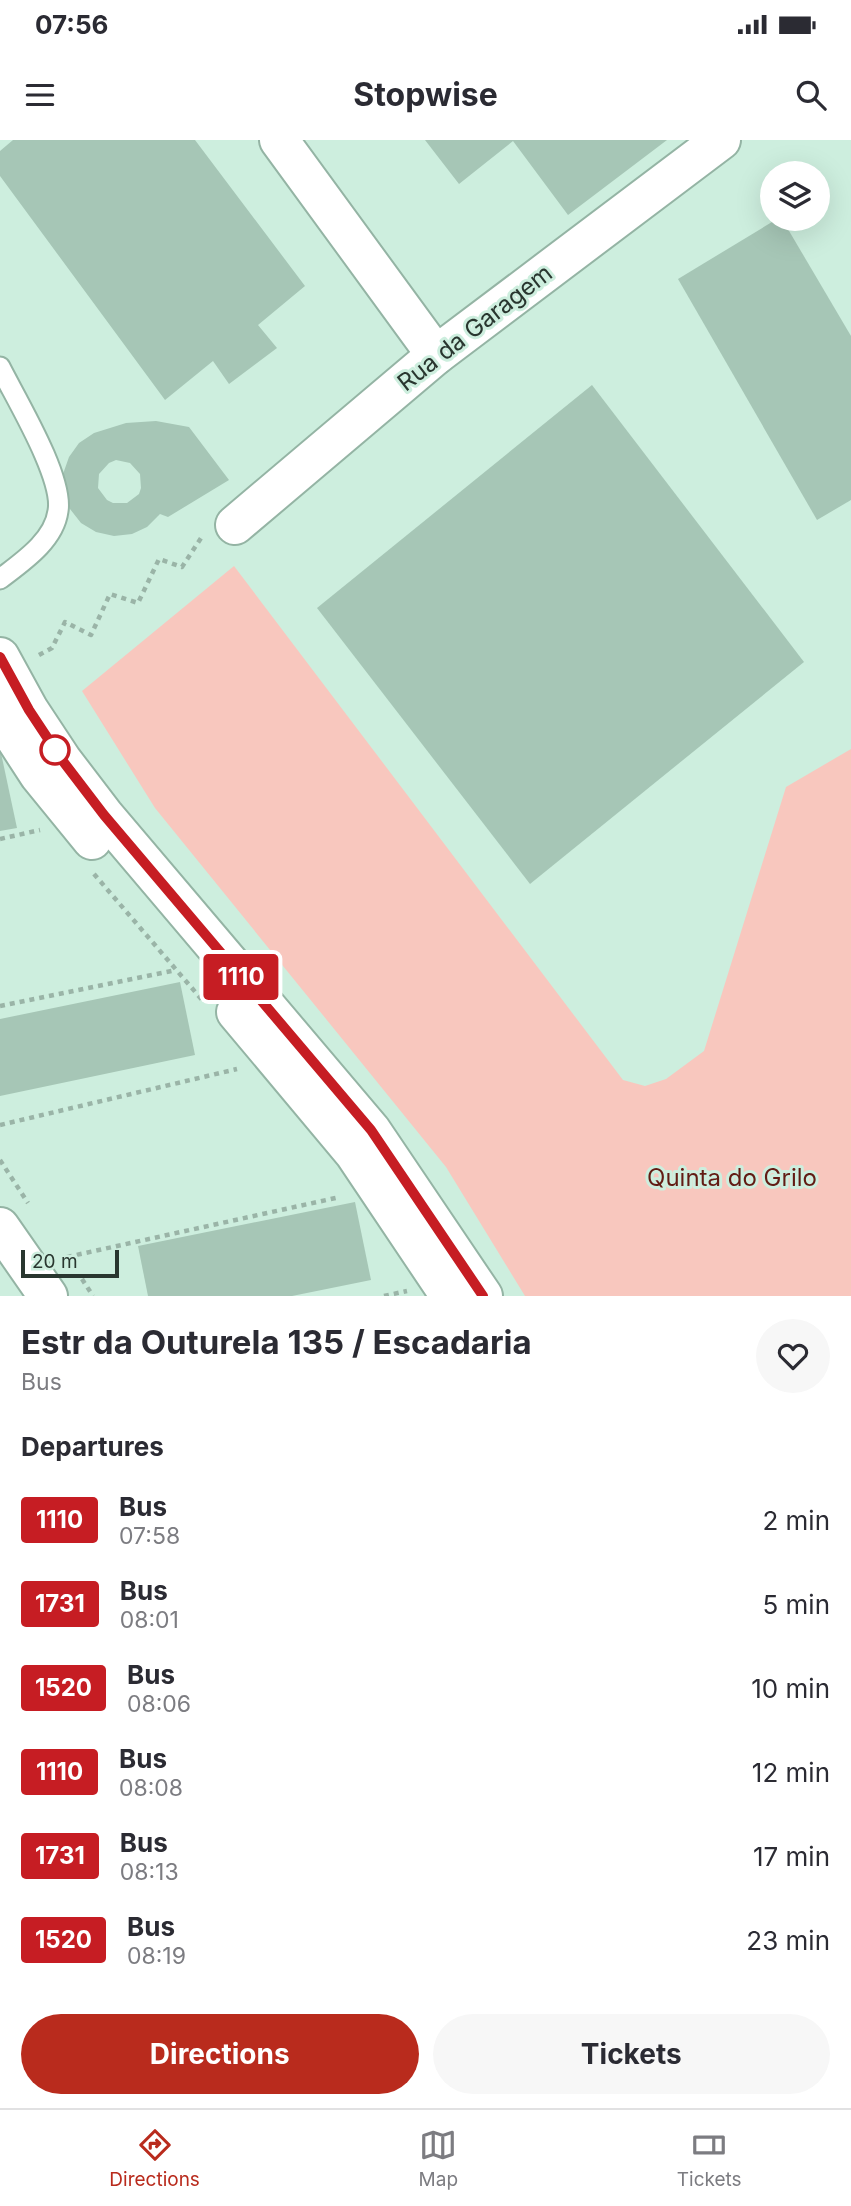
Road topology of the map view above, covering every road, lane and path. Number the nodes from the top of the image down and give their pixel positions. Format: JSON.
{"nodes":[{"id":1,"x":279,"y":140,"type":"edge"},
{"id":2,"x":721,"y":140,"type":"edge"},
{"id":3,"x":436,"y":355,"type":"junction"},
{"id":4,"x":0,"y":367,"type":"edge"},
{"id":5,"x":220,"y":529,"type":"joint"},
{"id":6,"x":0,"y":579,"type":"edge"},
{"id":7,"x":52,"y":648,"type":"dead end"},
{"id":8,"x":0,"y":657,"type":"edge"},
{"id":9,"x":0,"y":715,"type":"edge"},
{"id":10,"x":40,"y":830,"type":"dead end"},
{"id":11,"x":0,"y":839,"type":"edge"},
{"id":12,"x":176,"y":970,"type":"dead end"},
{"id":13,"x":0,"y":1006,"type":"edge"},
{"id":14,"x":243,"y":1067,"type":"dead end"},
{"id":15,"x":0,"y":1125,"type":"edge"},
{"id":16,"x":347,"y":1195,"type":"dead end"},
{"id":17,"x":0,"y":1227,"type":"edge"},
{"id":18,"x":68,"y":1257,"type":"dead end"},
{"id":19,"x":48,"y":1296,"type":"edge"},
{"id":20,"x":450,"y":1296,"type":"edge"},
{"id":21,"x":483,"y":1296,"type":"edge"}],
"edges":[{"from":1,"to":3,"type":"street"},
{"from":2,"to":3,"type":"street","name":"Rua da Garagem"},
{"from":3,"to":5,"type":"street","name":"Rua da Garagem"},
{"from":4,"to":6,"type":"lane"},
{"from":5,"to":7,"type":"path"},
{"from":8,"to":21,"type":"street"},
{"from":9,"to":20,"type":"street"},
{"from":10,"to":11,"type":"path"},
{"from":12,"to":13,"type":"path"},
{"from":14,"to":15,"type":"path"},
{"from":16,"to":18,"type":"path"},
{"from":17,"to":19,"type":"street"}]}
